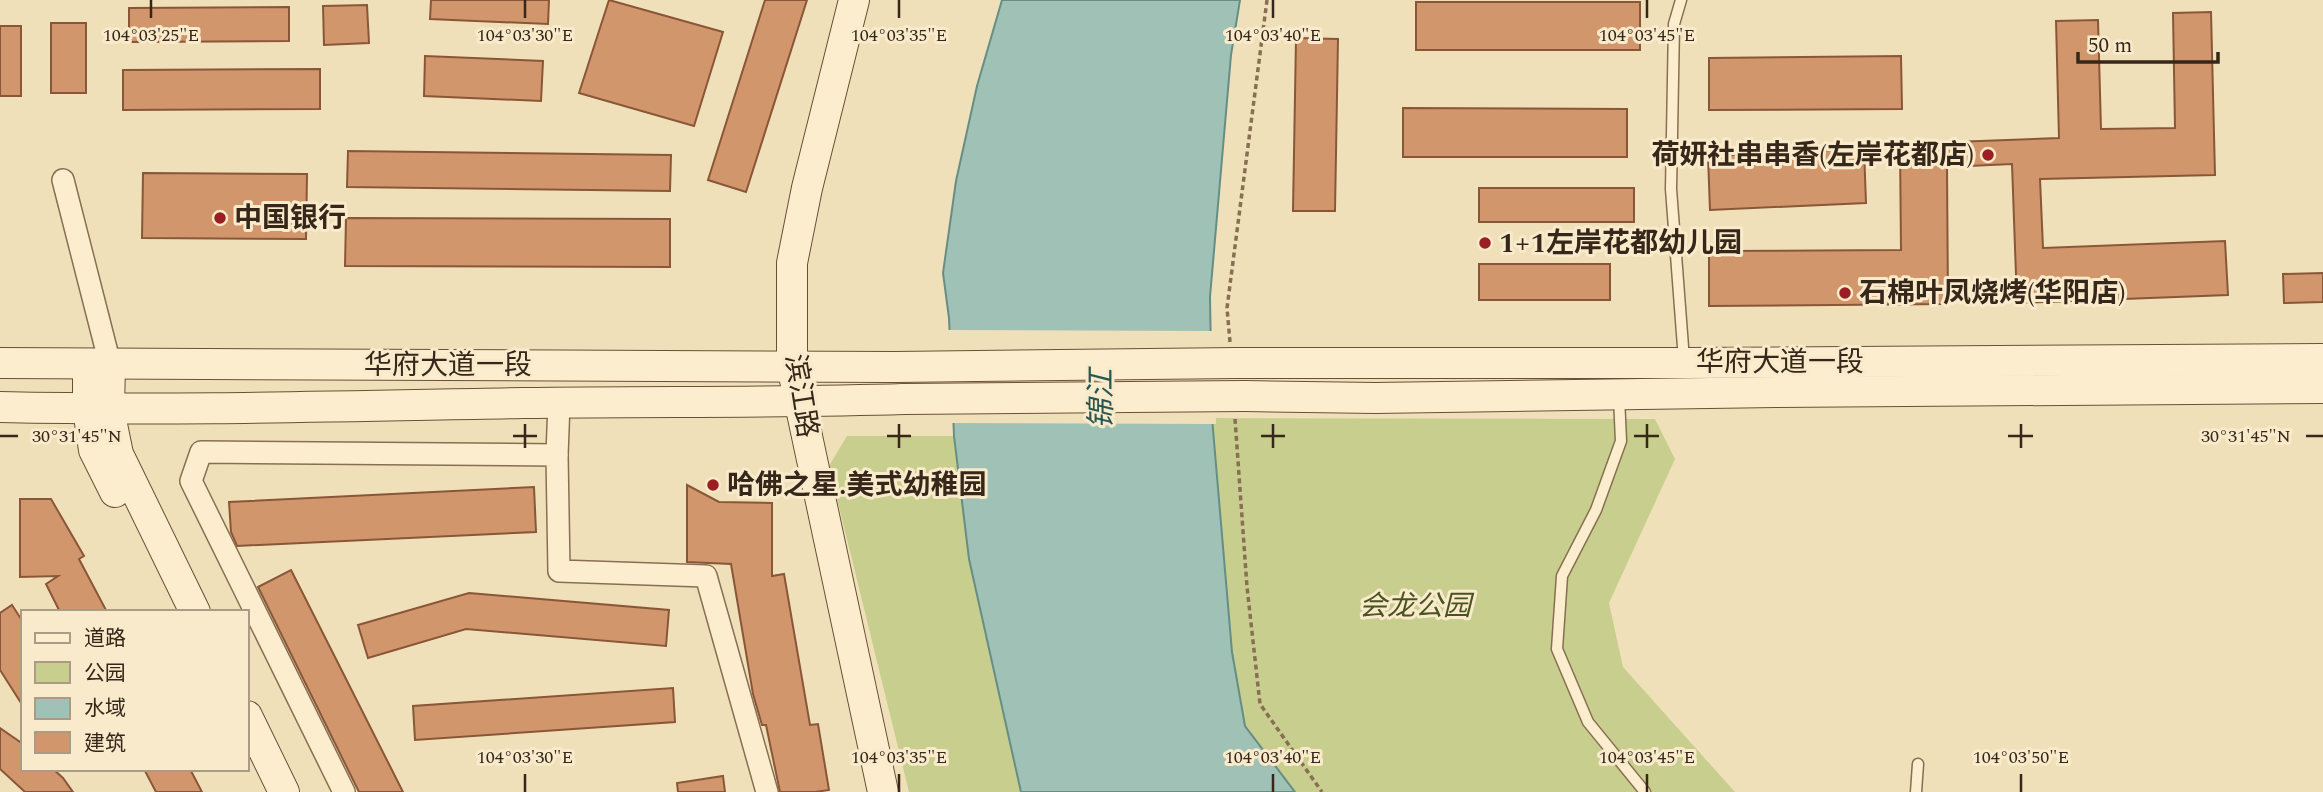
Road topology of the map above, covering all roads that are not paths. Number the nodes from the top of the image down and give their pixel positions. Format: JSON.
{"nodes":[{"id":1,"x":854,"y":0,"type":"edge"},
{"id":2,"x":1681,"y":0,"type":"edge"},
{"id":3,"x":63,"y":180,"type":"dead end"},
{"id":4,"x":2323,"y":359,"type":"edge"},
{"id":5,"x":0,"y":363,"type":"edge"},
{"id":6,"x":1684,"y":363,"type":"junction"},
{"id":7,"x":99,"y":364,"type":"junction"},
{"id":8,"x":792,"y":366,"type":"junction"},
{"id":9,"x":2323,"y":388,"type":"edge"},
{"id":10,"x":1618,"y":394,"type":"junction"},
{"id":11,"x":798,"y":402,"type":"junction"},
{"id":12,"x":559,"y":403,"type":"junction"},
{"id":13,"x":0,"y":407,"type":"edge"},
{"id":14,"x":98,"y":409,"type":"junction"},
{"id":15,"x":557,"y":455,"type":"junction"},
{"id":16,"x":174,"y":610,"type":"edge"},
{"id":17,"x":194,"y":610,"type":"edge"},
{"id":18,"x":248,"y":718,"type":"edge"},
{"id":19,"x":248,"y":759,"type":"edge"},
{"id":20,"x":1918,"y":764,"type":"dead end"},
{"id":21,"x":264,"y":792,"type":"edge"},
{"id":22,"x":284,"y":792,"type":"edge"},
{"id":23,"x":344,"y":792,"type":"edge"},
{"id":24,"x":767,"y":792,"type":"edge"},
{"id":25,"x":883,"y":792,"type":"edge"},
{"id":26,"x":1645,"y":792,"type":"edge"},
{"id":27,"x":1916,"y":792,"type":"edge"}],
"edges":[{"from":1,"to":8,"type":"main road","name":"滨江路"},
{"from":2,"to":6,"type":"lane"},
{"from":3,"to":7,"type":"street"},
{"from":4,"to":6,"type":"main road","name":"华府大道一段"},
{"from":5,"to":7,"type":"main road","name":"华府大道一段"},
{"from":6,"to":8,"type":"main road","name":"华府大道一段","bridge":true},
{"from":7,"to":8,"type":"main road","name":"华府大道一段"},
{"from":7,"to":14,"type":"main road"},
{"from":8,"to":11,"type":"main road","name":"滨江路"},
{"from":9,"to":10,"type":"main road"},
{"from":10,"to":11,"type":"main road","bridge":true},
{"from":10,"to":26,"type":"lane"},
{"from":11,"to":12,"type":"main road"},
{"from":11,"to":25,"type":"main road","name":"滨江路"},
{"from":12,"to":14,"type":"main road"},
{"from":12,"to":15,"type":"street"},
{"from":13,"to":14,"type":"main road"},
{"from":14,"to":16,"type":"main road"},
{"from":14,"to":17,"type":"main road"},
{"from":15,"to":23,"type":"street"},
{"from":15,"to":24,"type":"street"},
{"from":18,"to":22,"type":"main road"},
{"from":19,"to":21,"type":"main road"},
{"from":20,"to":27,"type":"lane"}]}
